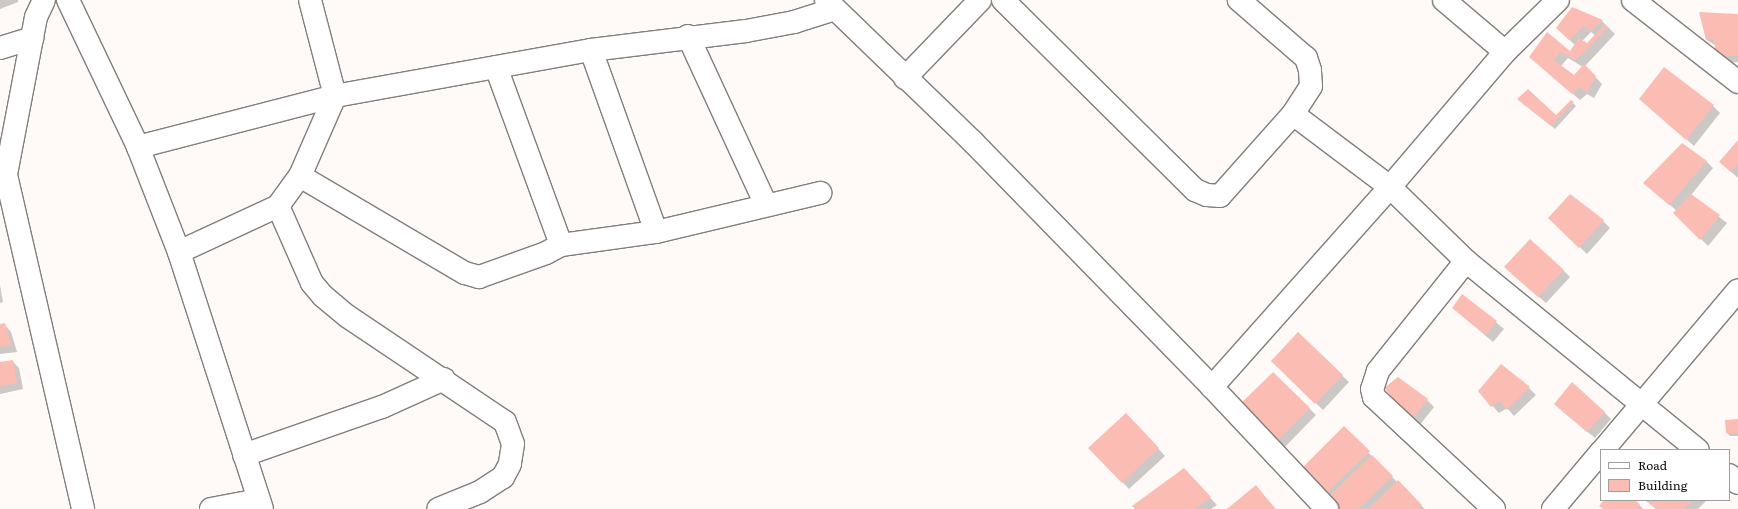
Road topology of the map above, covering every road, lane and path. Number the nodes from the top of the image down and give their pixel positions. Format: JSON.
{"nodes":[{"id":1,"x":44,"y":0,"type":"edge"},
{"id":2,"x":68,"y":0,"type":"edge"},
{"id":3,"x":310,"y":0,"type":"edge"},
{"id":4,"x":980,"y":0,"type":"edge"},
{"id":5,"x":1003,"y":0,"type":"edge"},
{"id":6,"x":1239,"y":0,"type":"edge"},
{"id":7,"x":1444,"y":0,"type":"edge"},
{"id":8,"x":1558,"y":0,"type":"edge"},
{"id":9,"x":1633,"y":0,"type":"edge"},
{"id":10,"x":830,"y":5,"type":"edge"},
{"id":11,"x":688,"y":36,"type":"junction"},
{"id":12,"x":32,"y":38,"type":"junction"},
{"id":13,"x":0,"y":48,"type":"edge"},
{"id":14,"x":591,"y":50,"type":"junction"},
{"id":15,"x":1505,"y":52,"type":"junction"},
{"id":16,"x":496,"y":67,"type":"junction"},
{"id":17,"x":905,"y":78,"type":"junction"},
{"id":18,"x":1737,"y":80,"type":"edge"},
{"id":19,"x":335,"y":96,"type":"junction"},
{"id":20,"x":1292,"y":114,"type":"junction"},
{"id":21,"x":138,"y":147,"type":"junction"},
{"id":22,"x":300,"y":176,"type":"junction"},
{"id":23,"x":3,"y":177,"type":"edge"},
{"id":24,"x":1390,"y":187,"type":"junction"},
{"id":25,"x":820,"y":192,"type":"dead end"},
{"id":26,"x":766,"y":204,"type":"junction"},
{"id":27,"x":278,"y":206,"type":"junction"},
{"id":28,"x":656,"y":232,"type":"junction"},
{"id":29,"x":561,"y":245,"type":"junction"},
{"id":30,"x":179,"y":252,"type":"junction"},
{"id":31,"x":1466,"y":261,"type":"junction"},
{"id":32,"x":1738,"y":290,"type":"edge"},
{"id":33,"x":444,"y":379,"type":"junction"},
{"id":34,"x":1212,"y":387,"type":"junction"},
{"id":35,"x":1641,"y":404,"type":"junction"},
{"id":36,"x":1604,"y":449,"type":"edge"},
{"id":37,"x":1697,"y":449,"type":"edge"},
{"id":38,"x":1600,"y":453,"type":"edge"},
{"id":39,"x":244,"y":455,"type":"junction"},
{"id":40,"x":1730,"y":476,"type":"edge"},
{"id":41,"x":1738,"y":483,"type":"edge"},
{"id":42,"x":260,"y":504,"type":"edge"},
{"id":43,"x":83,"y":509,"type":"edge"},
{"id":44,"x":211,"y":509,"type":"edge"},
{"id":45,"x":438,"y":509,"type":"edge"},
{"id":46,"x":1327,"y":509,"type":"edge"},
{"id":47,"x":1494,"y":509,"type":"edge"},
{"id":48,"x":1554,"y":509,"type":"edge"}],
"edges":[{"from":1,"to":12,"type":"street"},
{"from":2,"to":21,"type":"street"},
{"from":3,"to":19,"type":"street"},
{"from":4,"to":17,"type":"street"},
{"from":5,"to":20,"type":"street"},
{"from":6,"to":20,"type":"street"},
{"from":7,"to":15,"type":"street"},
{"from":8,"to":15,"type":"street"},
{"from":9,"to":18,"type":"street"},
{"from":10,"to":11,"type":"street"},
{"from":10,"to":17,"type":"street"},
{"from":11,"to":14,"type":"street"},
{"from":11,"to":26,"type":"street"},
{"from":12,"to":13,"type":"street"},
{"from":12,"to":23,"type":"street"},
{"from":14,"to":16,"type":"street"},
{"from":14,"to":28,"type":"street"},
{"from":15,"to":24,"type":"street"},
{"from":16,"to":19,"type":"street"},
{"from":16,"to":29,"type":"street"},
{"from":17,"to":34,"type":"street"},
{"from":19,"to":21,"type":"street"},
{"from":19,"to":22,"type":"street"},
{"from":20,"to":24,"type":"street"},
{"from":21,"to":30,"type":"street"},
{"from":22,"to":27,"type":"street"},
{"from":22,"to":29,"type":"street"},
{"from":23,"to":43,"type":"street"},
{"from":24,"to":31,"type":"street"},
{"from":24,"to":34,"type":"street"},
{"from":25,"to":26,"type":"street"},
{"from":26,"to":28,"type":"street"},
{"from":27,"to":30,"type":"street"},
{"from":27,"to":33,"type":"street"},
{"from":28,"to":29,"type":"street"},
{"from":30,"to":39,"type":"street"},
{"from":31,"to":35,"type":"street"},
{"from":31,"to":47,"type":"street"},
{"from":32,"to":35,"type":"street"},
{"from":33,"to":39,"type":"street"},
{"from":33,"to":45,"type":"street"},
{"from":34,"to":46,"type":"street"},
{"from":35,"to":36,"type":"street"},
{"from":35,"to":37,"type":"street"},
{"from":38,"to":48,"type":"street"},
{"from":39,"to":42,"type":"street"},
{"from":40,"to":41,"type":"street"},
{"from":42,"to":44,"type":"street"}]}
